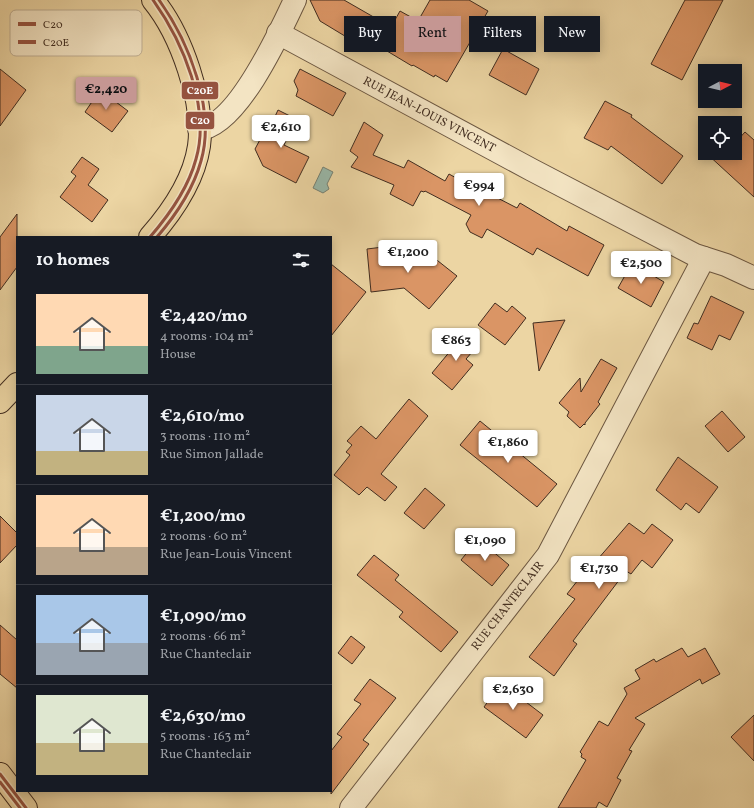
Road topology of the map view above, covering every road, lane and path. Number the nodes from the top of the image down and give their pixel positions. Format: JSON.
{"nodes":[{"id":1,"x":153,"y":0,"type":"edge"},
{"id":2,"x":295,"y":0,"type":"edge"},
{"id":3,"x":278,"y":34,"type":"junction"},
{"id":4,"x":199,"y":129,"type":"junction"},
{"id":5,"x":151,"y":236,"type":"edge"},
{"id":6,"x":704,"y":258,"type":"junction"},
{"id":7,"x":754,"y":278,"type":"edge"},
{"id":8,"x":16,"y":385,"type":"edge"},
{"id":9,"x":0,"y":402,"type":"edge"},
{"id":10,"x":0,"y":776,"type":"edge"},
{"id":11,"x":26,"y":808,"type":"edge"},
{"id":12,"x":351,"y":808,"type":"edge"}],
"edges":[{"from":1,"to":4,"type":"main road"},
{"from":2,"to":3,"type":"street"},
{"from":3,"to":4,"type":"street"},
{"from":3,"to":6,"type":"street","name":"RUE JEAN-LOUIS VINCENT"},
{"from":4,"to":5,"type":"main road"},
{"from":6,"to":7,"type":"street","name":"RUE JEAN-LOUIS VINCENT"},
{"from":6,"to":12,"type":"street","name":"RUE CHANTECLAIR"},
{"from":8,"to":9,"type":"main road"},
{"from":10,"to":11,"type":"main road"}]}
